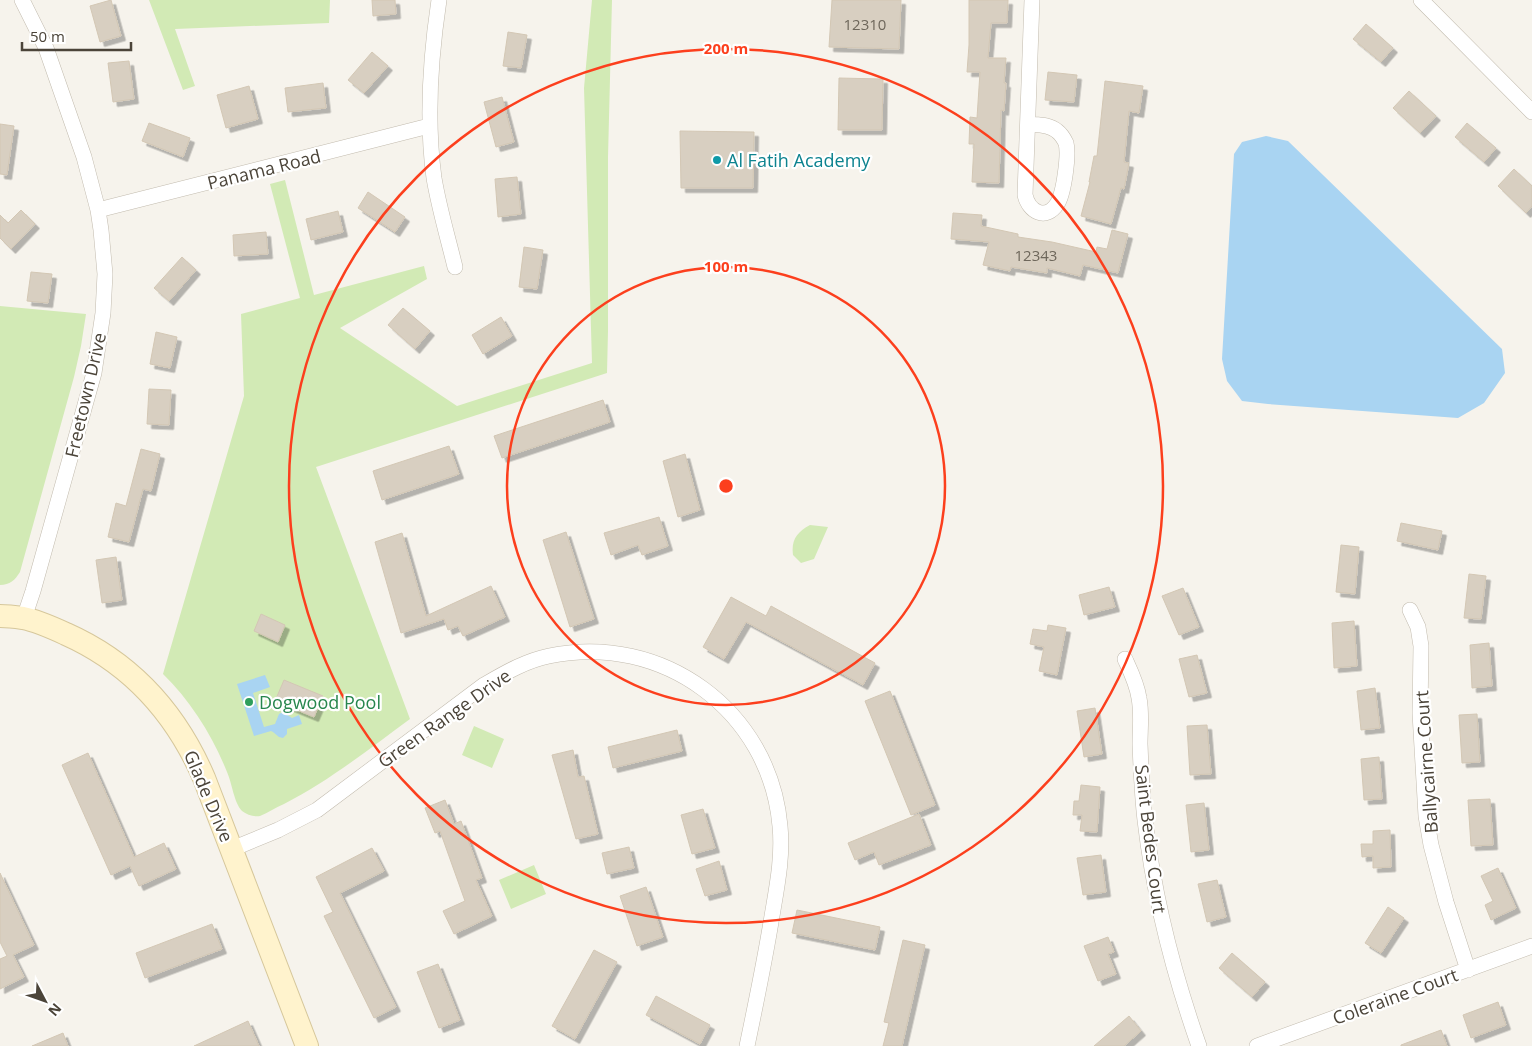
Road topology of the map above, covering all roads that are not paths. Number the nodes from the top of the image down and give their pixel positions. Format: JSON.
{"nodes":[{"id":1,"x":22,"y":0,"type":"edge"},
{"id":2,"x":439,"y":0,"type":"edge"},
{"id":3,"x":1032,"y":0,"type":"edge"},
{"id":4,"x":1421,"y":0,"type":"edge"},
{"id":5,"x":1532,"y":112,"type":"edge"},
{"id":6,"x":1028,"y":124,"type":"junction"},
{"id":7,"x":430,"y":126,"type":"junction"},
{"id":8,"x":98,"y":210,"type":"junction"},
{"id":9,"x":455,"y":267,"type":"dead end"},
{"id":10,"x":0,"y":605,"type":"edge"},
{"id":11,"x":1410,"y":610,"type":"dead end"},
{"id":12,"x":0,"y":616,"type":"edge"},
{"id":13,"x":24,"y":618,"type":"junction"},
{"id":14,"x":1125,"y":659,"type":"dead end"},
{"id":15,"x":232,"y":849,"type":"junction"},
{"id":16,"x":1532,"y":946,"type":"edge"},
{"id":17,"x":1468,"y":970,"type":"junction"},
{"id":18,"x":307,"y":1046,"type":"edge"},
{"id":19,"x":747,"y":1046,"type":"edge"},
{"id":20,"x":1199,"y":1046,"type":"edge"},
{"id":21,"x":1258,"y":1046,"type":"edge"}],
"edges":[{"from":1,"to":8,"type":"street","name":"Freetown Drive"},
{"from":2,"to":7,"type":"street"},
{"from":3,"to":6,"type":"street"},
{"from":4,"to":5,"type":"street"},
{"from":6,"to":6,"type":"street"},
{"from":7,"to":8,"type":"street","name":"Panama Road"},
{"from":7,"to":9,"type":"street"},
{"from":8,"to":13,"type":"street","name":"Freetown Drive"},
{"from":10,"to":13,"type":"street","name":"Glade Drive"},
{"from":11,"to":17,"type":"street","name":"Ballycairne Court"},
{"from":12,"to":13,"type":"street","name":"Glade Drive"},
{"from":13,"to":15,"type":"street","name":"Glade Drive"},
{"from":14,"to":20,"type":"street","name":"Saint Bedes Court"},
{"from":15,"to":18,"type":"street","name":"Glade Drive"},
{"from":15,"to":19,"type":"street","name":"Green Range Drive"},
{"from":16,"to":17,"type":"street","name":"Coleraine Court"},
{"from":17,"to":21,"type":"street","name":"Coleraine Court"}]}
